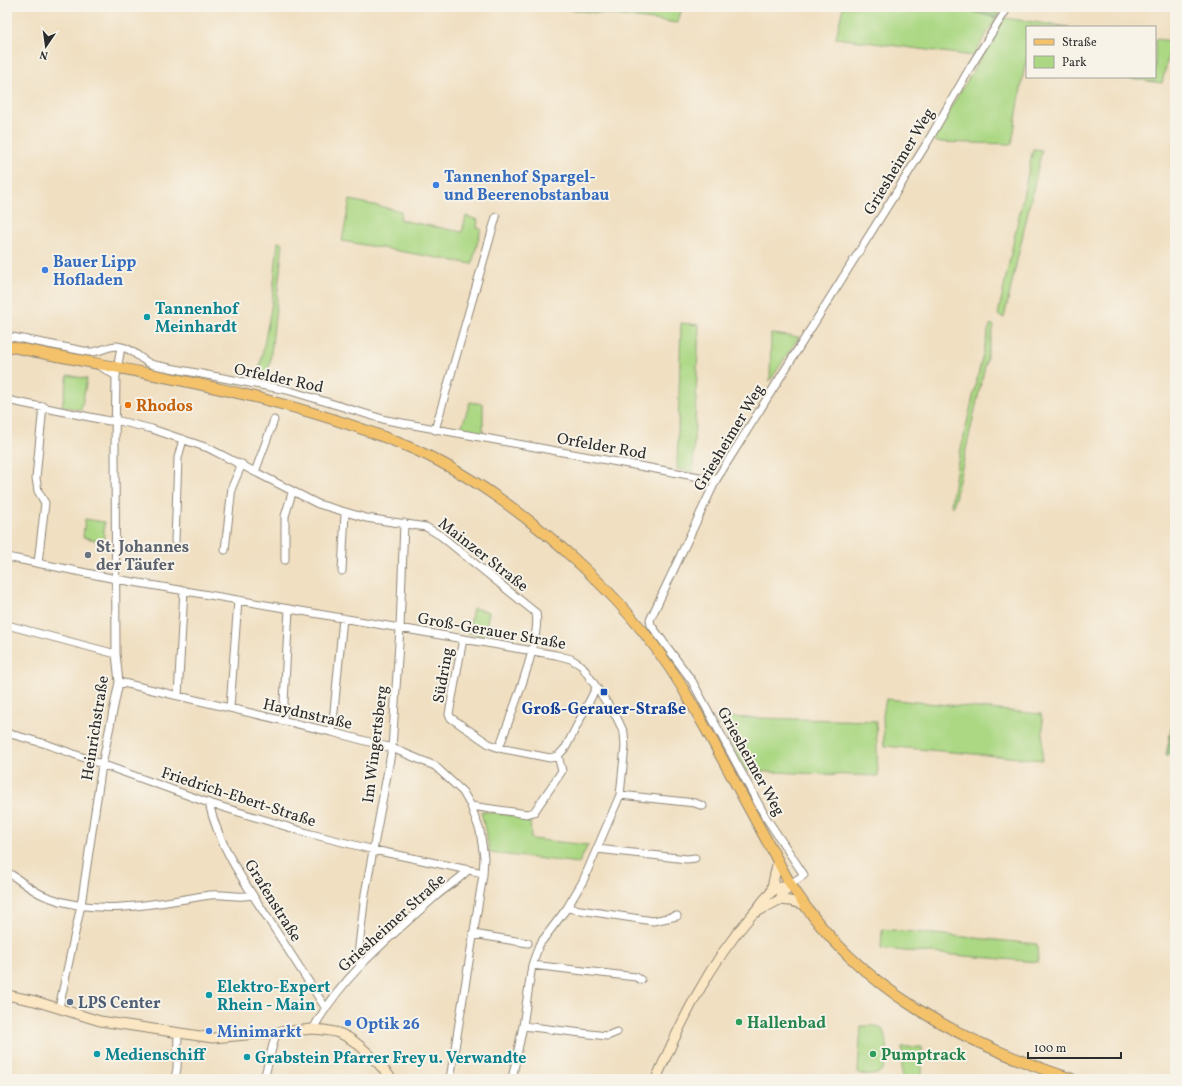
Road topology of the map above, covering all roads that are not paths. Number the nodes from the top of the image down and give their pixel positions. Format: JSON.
{"nodes":[{"id":1,"x":1008,"y":7,"type":"edge"},
{"id":2,"x":496,"y":217,"type":"dead end"},
{"id":3,"x":7,"y":336,"type":"edge"},
{"id":4,"x":7,"y":346,"type":"edge"},
{"id":5,"x":121,"y":347,"type":"junction"},
{"id":6,"x":117,"y":372,"type":"junction"},
{"id":7,"x":7,"y":400,"type":"edge"},
{"id":8,"x":43,"y":406,"type":"junction"},
{"id":9,"x":115,"y":420,"type":"junction"},
{"id":10,"x":274,"y":420,"type":"dead end"},
{"id":11,"x":436,"y":430,"type":"junction"},
{"id":12,"x":183,"y":439,"type":"junction"},
{"id":13,"x":242,"y":464,"type":"junction"},
{"id":14,"x":255,"y":472,"type":"junction"},
{"id":15,"x":716,"y":480,"type":"junction"},
{"id":16,"x":292,"y":493,"type":"junction"},
{"id":17,"x":345,"y":513,"type":"junction"},
{"id":18,"x":404,"y":523,"type":"junction"},
{"id":19,"x":175,"y":541,"type":"dead end"},
{"id":20,"x":225,"y":550,"type":"dead end"},
{"id":21,"x":7,"y":557,"type":"edge"},
{"id":22,"x":285,"y":560,"type":"dead end"},
{"id":23,"x":38,"y":563,"type":"junction"},
{"id":24,"x":342,"y":571,"type":"dead end"},
{"id":25,"x":116,"y":579,"type":"junction"},
{"id":26,"x":184,"y":590,"type":"junction"},
{"id":27,"x":238,"y":600,"type":"junction"},
{"id":28,"x":289,"y":609,"type":"junction"},
{"id":29,"x":343,"y":618,"type":"junction"},
{"id":30,"x":7,"y":625,"type":"edge"},
{"id":31,"x":400,"y":628,"type":"junction"},
{"id":32,"x":463,"y":639,"type":"junction"},
{"id":33,"x":532,"y":651,"type":"junction"},
{"id":34,"x":116,"y":654,"type":"junction"},
{"id":35,"x":119,"y":682,"type":"junction"},
{"id":36,"x":596,"y":688,"type":"junction"},
{"id":37,"x":178,"y":696,"type":"junction"},
{"id":38,"x":230,"y":708,"type":"junction"},
{"id":39,"x":283,"y":721,"type":"junction"},
{"id":40,"x":332,"y":732,"type":"junction"},
{"id":41,"x":7,"y":733,"type":"edge"},
{"id":42,"x":392,"y":748,"type":"junction"},
{"id":43,"x":499,"y":748,"type":"junction"},
{"id":44,"x":558,"y":756,"type":"junction"},
{"id":45,"x":102,"y":765,"type":"junction"},
{"id":46,"x":620,"y":795,"type":"junction"},
{"id":47,"x":209,"y":803,"type":"junction"},
{"id":48,"x":471,"y":806,"type":"junction"},
{"id":49,"x":703,"y":806,"type":"dead end"},
{"id":50,"x":597,"y":849,"type":"junction"},
{"id":51,"x":374,"y":850,"type":"junction"},
{"id":52,"x":695,"y":858,"type":"dead end"},
{"id":53,"x":778,"y":860,"type":"junction"},
{"id":54,"x":468,"y":870,"type":"junction"},
{"id":55,"x":7,"y":872,"type":"edge"},
{"id":56,"x":483,"y":872,"type":"junction"},
{"id":57,"x":790,"y":884,"type":"junction"},
{"id":58,"x":771,"y":892,"type":"junction"},
{"id":59,"x":252,"y":895,"type":"junction"},
{"id":60,"x":779,"y":900,"type":"junction"},
{"id":61,"x":80,"y":905,"type":"junction"},
{"id":62,"x":805,"y":905,"type":"junction"},
{"id":63,"x":567,"y":908,"type":"junction"},
{"id":64,"x":752,"y":915,"type":"junction"},
{"id":65,"x":677,"y":916,"type":"dead end"},
{"id":66,"x":473,"y":934,"type":"junction"},
{"id":67,"x":528,"y":943,"type":"dead end"},
{"id":68,"x":532,"y":964,"type":"junction"},
{"id":69,"x":360,"y":966,"type":"junction"},
{"id":70,"x":641,"y":980,"type":"dead end"},
{"id":71,"x":7,"y":995,"type":"edge"},
{"id":72,"x":325,"y":1007,"type":"junction"},
{"id":73,"x":59,"y":1008,"type":"junction"},
{"id":74,"x":523,"y":1026,"type":"junction"},
{"id":75,"x":313,"y":1029,"type":"junction"},
{"id":76,"x":617,"y":1032,"type":"dead end"},
{"id":77,"x":276,"y":1033,"type":"junction"},
{"id":78,"x":178,"y":1034,"type":"junction"},
{"id":79,"x":657,"y":1078,"type":"edge"},
{"id":80,"x":175,"y":1079,"type":"edge"},
{"id":81,"x":264,"y":1079,"type":"edge"},
{"id":82,"x":392,"y":1079,"type":"edge"},
{"id":83,"x":450,"y":1079,"type":"edge"},
{"id":84,"x":512,"y":1079,"type":"edge"},
{"id":85,"x":1072,"y":1079,"type":"edge"}],
"edges":[{"from":1,"to":15,"type":"street","name":"Griesheimer Weg"},
{"from":2,"to":11,"type":"street"},
{"from":3,"to":5,"type":"street"},
{"from":4,"to":6,"type":"main road"},
{"from":5,"to":6,"type":"street"},
{"from":5,"to":11,"type":"street","name":"Orfelder Rod"},
{"from":6,"to":9,"type":"street","name":"Heinrichstraße"},
{"from":6,"to":53,"type":"main road"},
{"from":7,"to":8,"type":"street","name":"Mainzer Straße"},
{"from":8,"to":9,"type":"street","name":"Mainzer Straße"},
{"from":8,"to":23,"type":"street"},
{"from":9,"to":12,"type":"street","name":"Mainzer Straße"},
{"from":9,"to":25,"type":"street","name":"Heinrichstraße"},
{"from":10,"to":14,"type":"street"},
{"from":11,"to":15,"type":"street","name":"Orfelder Rod"},
{"from":12,"to":13,"type":"street","name":"Mainzer Straße"},
{"from":12,"to":19,"type":"street"},
{"from":13,"to":14,"type":"street","name":"Mainzer Straße"},
{"from":13,"to":20,"type":"street"},
{"from":14,"to":16,"type":"street","name":"Mainzer Straße"},
{"from":15,"to":57,"type":"street","name":"Griesheimer Weg"},
{"from":16,"to":17,"type":"street","name":"Mainzer Straße"},
{"from":16,"to":22,"type":"street"},
{"from":17,"to":18,"type":"street","name":"Mainzer Straße"},
{"from":17,"to":24,"type":"street"},
{"from":18,"to":31,"type":"street","name":"Im Wingertsberg"},
{"from":18,"to":33,"type":"street","name":"Mainzer Straße"},
{"from":21,"to":23,"type":"street","name":"Groß-Gerauer Straße"},
{"from":23,"to":25,"type":"street","name":"Groß-Gerauer Straße"},
{"from":25,"to":26,"type":"street","name":"Groß-Gerauer Straße"},
{"from":25,"to":34,"type":"street","name":"Heinrichstraße"},
{"from":26,"to":27,"type":"street","name":"Groß-Gerauer Straße"},
{"from":26,"to":37,"type":"street"},
{"from":27,"to":28,"type":"street","name":"Groß-Gerauer Straße"},
{"from":27,"to":38,"type":"street"},
{"from":28,"to":29,"type":"street","name":"Groß-Gerauer Straße"},
{"from":28,"to":39,"type":"street"},
{"from":29,"to":31,"type":"street","name":"Groß-Gerauer Straße"},
{"from":29,"to":40,"type":"street"},
{"from":30,"to":34,"type":"street"},
{"from":31,"to":32,"type":"street","name":"Groß-Gerauer Straße"},
{"from":31,"to":42,"type":"street","name":"Im Wingertsberg"},
{"from":32,"to":33,"type":"street","name":"Groß-Gerauer Straße"},
{"from":32,"to":43,"type":"street","name":"Südring"},
{"from":33,"to":36,"type":"street","name":"Groß-Gerauer Straße"},
{"from":33,"to":43,"type":"street","name":"Mainzer Straße"},
{"from":34,"to":35,"type":"street","name":"Heinrichstraße"},
{"from":35,"to":37,"type":"street","name":"Haydnstraße"},
{"from":35,"to":45,"type":"street","name":"Heinrichstraße"},
{"from":36,"to":44,"type":"street"},
{"from":36,"to":46,"type":"street","name":"Groß-Gerauer Straße"},
{"from":37,"to":38,"type":"street","name":"Haydnstraße"},
{"from":38,"to":39,"type":"street","name":"Haydnstraße"},
{"from":39,"to":40,"type":"street","name":"Haydnstraße"},
{"from":40,"to":42,"type":"street","name":"Haydnstraße"},
{"from":41,"to":45,"type":"street","name":"Friedrich-Ebert-Straße"},
{"from":42,"to":48,"type":"street","name":"Haydnstraße"},
{"from":42,"to":51,"type":"street","name":"Im Wingertsberg"},
{"from":43,"to":44,"type":"street","name":"Südring"},
{"from":44,"to":48,"type":"street"},
{"from":45,"to":47,"type":"street","name":"Friedrich-Ebert-Straße"},
{"from":45,"to":61,"type":"street","name":"Heinrichstraße"},
{"from":46,"to":49,"type":"street"},
{"from":46,"to":50,"type":"street","name":"Groß-Gerauer Straße"},
{"from":47,"to":51,"type":"street","name":"Friedrich-Ebert-Straße"},
{"from":47,"to":59,"type":"street","name":"Grafenstraße"},
{"from":48,"to":56,"type":"street","name":"Haydnstraße"},
{"from":50,"to":52,"type":"street"},
{"from":50,"to":63,"type":"street","name":"Groß-Gerauer Straße"},
{"from":51,"to":54,"type":"street","name":"Friedrich-Ebert-Straße"},
{"from":51,"to":69,"type":"street","name":"Im Wingertsberg"},
{"from":53,"to":57,"type":"main road"},
{"from":53,"to":58,"type":"street"},
{"from":54,"to":56,"type":"street","name":"Griesheimer Straße"},
{"from":54,"to":69,"type":"street","name":"Griesheimer Straße"},
{"from":55,"to":61,"type":"street"},
{"from":56,"to":66,"type":"street","name":"Haydnstraße"},
{"from":57,"to":58,"type":"street"},
{"from":57,"to":60,"type":"street"},
{"from":57,"to":62,"type":"main road"},
{"from":58,"to":64,"type":"street"},
{"from":59,"to":61,"type":"street"},
{"from":59,"to":72,"type":"street","name":"Grafenstraße"},
{"from":60,"to":62,"type":"street"},
{"from":60,"to":64,"type":"street"},
{"from":61,"to":73,"type":"street","name":"Heinrichstraße"},
{"from":62,"to":85,"type":"main road"},
{"from":63,"to":65,"type":"street"},
{"from":63,"to":68,"type":"street","name":"Groß-Gerauer Straße"},
{"from":64,"to":79,"type":"street"},
{"from":66,"to":67,"type":"street"},
{"from":66,"to":83,"type":"street","name":"Haydnstraße"},
{"from":68,"to":70,"type":"street"},
{"from":68,"to":74,"type":"street","name":"Groß-Gerauer Straße"},
{"from":69,"to":72,"type":"street","name":"Griesheimer Straße"},
{"from":71,"to":73,"type":"street"},
{"from":72,"to":75,"type":"street","name":"Griesheimer Straße"},
{"from":73,"to":78,"type":"street"},
{"from":74,"to":76,"type":"street"},
{"from":74,"to":84,"type":"street","name":"Groß-Gerauer Straße"},
{"from":75,"to":77,"type":"street"},
{"from":75,"to":82,"type":"street"},
{"from":77,"to":78,"type":"street"},
{"from":77,"to":81,"type":"street"},
{"from":78,"to":80,"type":"street"}]}
